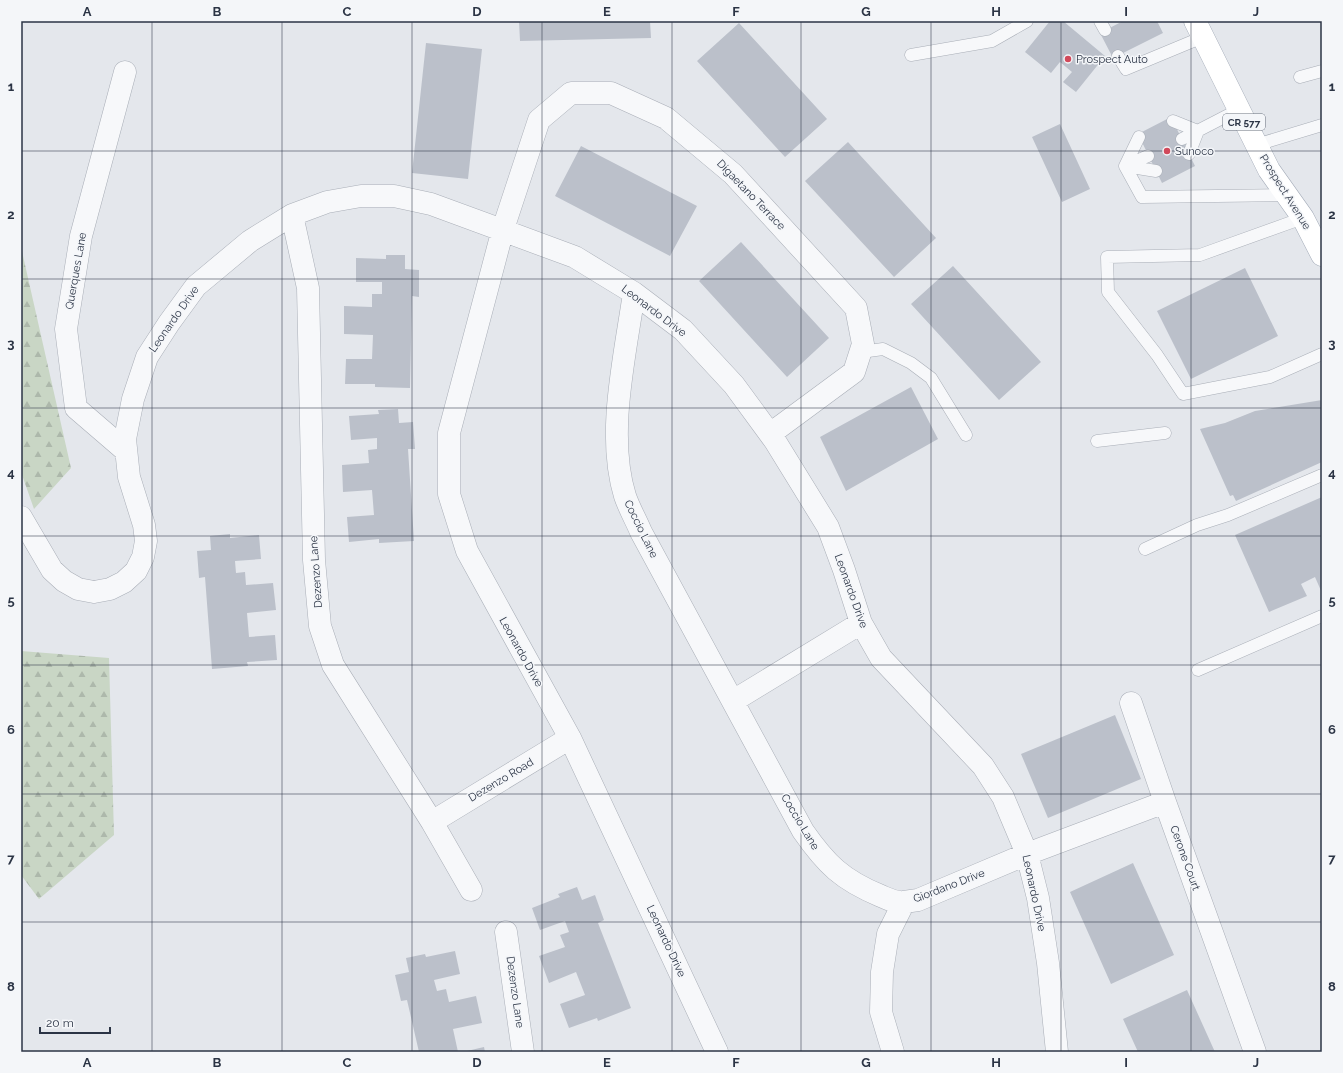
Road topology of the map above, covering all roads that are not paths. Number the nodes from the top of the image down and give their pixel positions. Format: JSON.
{"nodes":[{"id":1,"x":1027,"y":21,"type":"edge"},
{"id":2,"x":1199,"y":29,"type":"edge"},
{"id":3,"x":911,"y":55,"type":"dead end"},
{"id":4,"x":1118,"y":56,"type":"dead end"},
{"id":5,"x":1322,"y":71,"type":"edge"},
{"id":6,"x":125,"y":72,"type":"dead end"},
{"id":7,"x":1300,"y":77,"type":"dead end"},
{"id":8,"x":1238,"y":110,"type":"junction"},
{"id":9,"x":1173,"y":121,"type":"dead end"},
{"id":10,"x":1322,"y":125,"type":"edge"},
{"id":11,"x":1198,"y":131,"type":"junction"},
{"id":12,"x":1139,"y":138,"type":"dead end"},
{"id":13,"x":1182,"y":139,"type":"dead end"},
{"id":14,"x":1256,"y":145,"type":"junction"},
{"id":15,"x":1189,"y":154,"type":"dead end"},
{"id":16,"x":1148,"y":156,"type":"dead end"},
{"id":17,"x":1125,"y":166,"type":"junction"},
{"id":18,"x":1156,"y":171,"type":"dead end"},
{"id":19,"x":1285,"y":195,"type":"junction"},
{"id":20,"x":292,"y":215,"type":"junction"},
{"id":21,"x":1303,"y":218,"type":"junction"},
{"id":22,"x":503,"y":230,"type":"junction"},
{"id":23,"x":1322,"y":255,"type":"edge"},
{"id":24,"x":634,"y":293,"type":"junction"},
{"id":25,"x":861,"y":352,"type":"junction"},
{"id":26,"x":1322,"y":354,"type":"edge"},
{"id":27,"x":1165,"y":433,"type":"dead end"},
{"id":28,"x":770,"y":434,"type":"junction"},
{"id":29,"x":966,"y":435,"type":"dead end"},
{"id":30,"x":1097,"y":441,"type":"dead end"},
{"id":31,"x":126,"y":451,"type":"junction"},
{"id":32,"x":1322,"y":475,"type":"edge"},
{"id":33,"x":21,"y":517,"type":"edge"},
{"id":34,"x":1145,"y":549,"type":"dead end"},
{"id":35,"x":1322,"y":616,"type":"edge"},
{"id":36,"x":861,"y":623,"type":"junction"},
{"id":37,"x":1198,"y":670,"type":"dead end"},
{"id":38,"x":732,"y":701,"type":"junction"},
{"id":39,"x":1132,"y":703,"type":"dead end"},
{"id":40,"x":570,"y":738,"type":"junction"},
{"id":41,"x":1165,"y":802,"type":"junction"},
{"id":42,"x":432,"y":822,"type":"junction"},
{"id":43,"x":1027,"y":854,"type":"junction"},
{"id":44,"x":471,"y":890,"type":"dead end"},
{"id":45,"x":904,"y":902,"type":"junction"},
{"id":46,"x":506,"y":932,"type":"dead end"},
{"id":47,"x":524,"y":1052,"type":"edge"},
{"id":48,"x":717,"y":1052,"type":"edge"},
{"id":49,"x":893,"y":1052,"type":"edge"},
{"id":50,"x":1056,"y":1052,"type":"edge"},
{"id":51,"x":1255,"y":1052,"type":"edge"}],
"edges":[{"from":1,"to":3,"type":"lane"},
{"from":2,"to":4,"type":"lane"},
{"from":2,"to":8,"type":"main road","name":"Prospect Avenue","number":"CR 577"},
{"from":5,"to":7,"type":"lane"},
{"from":6,"to":31,"type":"street","name":"Querques Lane"},
{"from":8,"to":11,"type":"lane"},
{"from":8,"to":14,"type":"main road","name":"Prospect Avenue","number":"CR 577"},
{"from":9,"to":11,"type":"lane"},
{"from":10,"to":14,"type":"lane"},
{"from":11,"to":13,"type":"lane"},
{"from":11,"to":15,"type":"lane"},
{"from":12,"to":17,"type":"lane"},
{"from":14,"to":19,"type":"main road","name":"Prospect Avenue","number":"CR 577"},
{"from":16,"to":17,"type":"lane"},
{"from":17,"to":18,"type":"lane"},
{"from":17,"to":19,"type":"lane"},
{"from":19,"to":21,"type":"main road","name":"Prospect Avenue","number":"CR 577"},
{"from":20,"to":22,"type":"street","name":"Leonardo Drive"},
{"from":20,"to":31,"type":"street","name":"Leonardo Drive"},
{"from":20,"to":42,"type":"street","name":"Dezenzo Lane"},
{"from":21,"to":23,"type":"main road","name":"Prospect Avenue","number":"CR 577"},
{"from":21,"to":26,"type":"lane"},
{"from":22,"to":24,"type":"street","name":"Leonardo Drive"},
{"from":22,"to":25,"type":"street","name":"Digaetano Terrace"},
{"from":22,"to":40,"type":"street","name":"Leonardo Drive"},
{"from":24,"to":28,"type":"street","name":"Leonardo Drive"},
{"from":24,"to":38,"type":"street","name":"Coccio Lane"},
{"from":25,"to":28,"type":"street","name":"Digaetano Terrace"},
{"from":25,"to":29,"type":"lane"},
{"from":27,"to":30,"type":"lane"},
{"from":28,"to":36,"type":"street","name":"Leonardo Drive"},
{"from":31,"to":33,"type":"street","name":"Leonardo Drive"},
{"from":32,"to":34,"type":"lane"},
{"from":35,"to":37,"type":"lane"},
{"from":36,"to":38,"type":"street"},
{"from":36,"to":43,"type":"street","name":"Leonardo Drive"},
{"from":38,"to":45,"type":"street","name":"Coccio Lane"},
{"from":39,"to":41,"type":"street","name":"Cerone Court"},
{"from":40,"to":42,"type":"street","name":"Dezenzo Road"},
{"from":40,"to":48,"type":"street","name":"Leonardo Drive"},
{"from":41,"to":43,"type":"street"},
{"from":41,"to":51,"type":"street","name":"Cerone Court"},
{"from":42,"to":44,"type":"street","name":"Dezenzo Lane"},
{"from":43,"to":45,"type":"street","name":"Giordano Drive"},
{"from":43,"to":50,"type":"street","name":"Leonardo Drive"},
{"from":45,"to":49,"type":"street","name":"Giordano Drive"},
{"from":46,"to":47,"type":"street","name":"Dezenzo Lane"}]}
